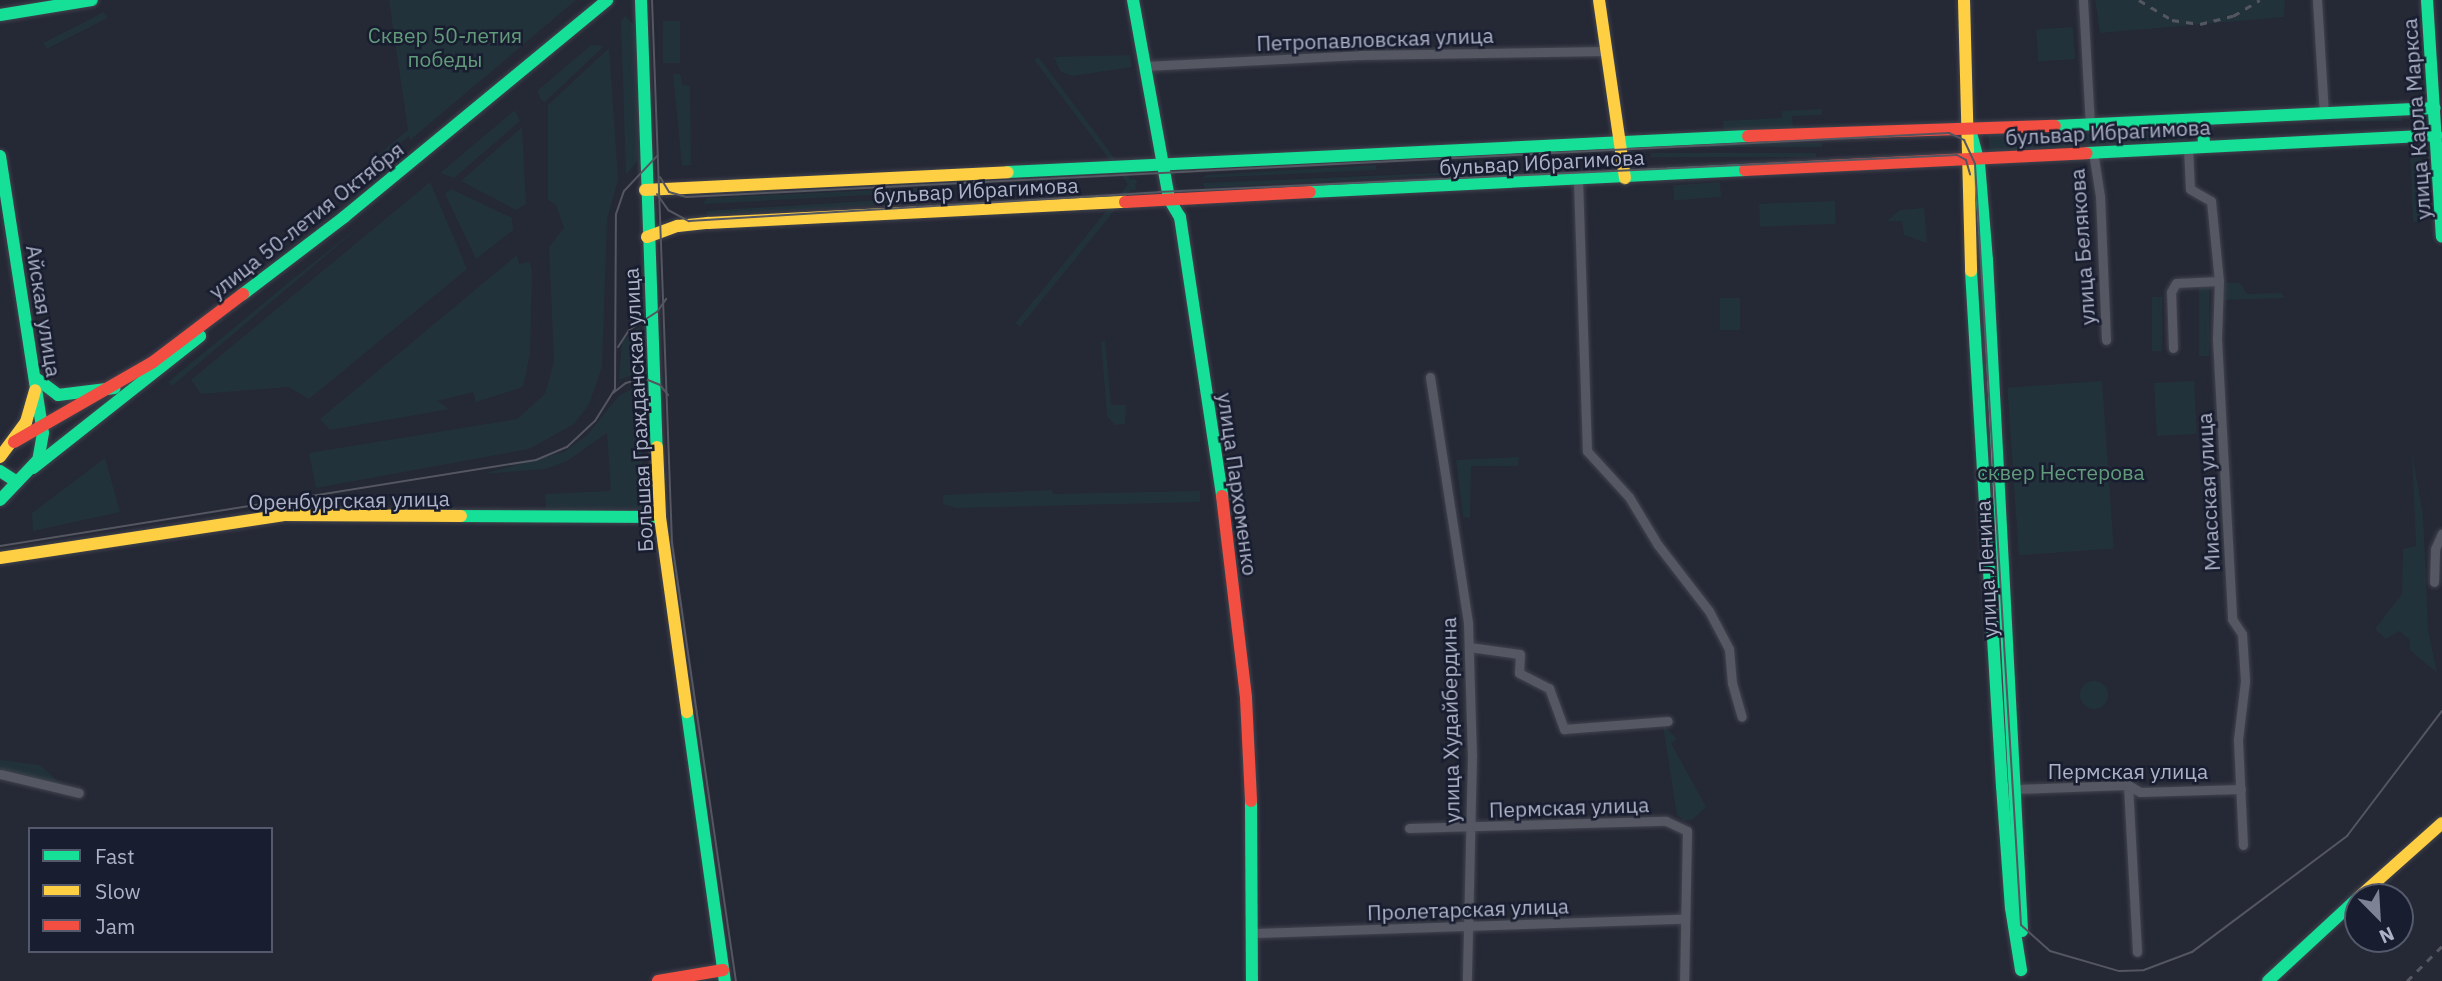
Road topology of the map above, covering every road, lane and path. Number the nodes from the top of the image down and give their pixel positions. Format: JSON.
{"nodes":[{"id":1,"x":92,"y":0,"type":"edge"},
{"id":2,"x":607,"y":0,"type":"edge"},
{"id":3,"x":641,"y":0,"type":"edge"},
{"id":4,"x":1133,"y":0,"type":"edge"},
{"id":5,"x":1599,"y":0,"type":"edge"},
{"id":6,"x":1964,"y":0,"type":"edge"},
{"id":7,"x":2083,"y":0,"type":"edge"},
{"id":8,"x":2317,"y":0,"type":"edge"},
{"id":9,"x":2427,"y":0,"type":"edge"},
{"id":10,"x":0,"y":15,"type":"edge"},
{"id":11,"x":1607,"y":51,"type":"junction"},
{"id":12,"x":1144,"y":66,"type":"junction"},
{"id":13,"x":2438,"y":108,"type":"edge"},
{"id":14,"x":2323,"y":113,"type":"junction"},
{"id":15,"x":2203,"y":119,"type":"junction"},
{"id":16,"x":2090,"y":125,"type":"junction"},
{"id":17,"x":1969,"y":126,"type":"junction"},
{"id":18,"x":2439,"y":134,"type":"edge"},
{"id":19,"x":1622,"y":144,"type":"junction"},
{"id":20,"x":2204,"y":146,"type":"junction"},
{"id":21,"x":2188,"y":147,"type":"junction"},
{"id":22,"x":2094,"y":152,"type":"junction"},
{"id":23,"x":0,"y":156,"type":"edge"},
{"id":24,"x":1972,"y":159,"type":"junction"},
{"id":25,"x":1165,"y":165,"type":"junction"},
{"id":26,"x":1625,"y":178,"type":"junction"},
{"id":27,"x":1578,"y":180,"type":"junction"},
{"id":28,"x":645,"y":190,"type":"junction"},
{"id":29,"x":1168,"y":199,"type":"junction"},
{"id":30,"x":2442,"y":236,"type":"edge"},
{"id":31,"x":647,"y":237,"type":"junction"},
{"id":32,"x":1987,"y":260,"type":"junction"},
{"id":33,"x":1973,"y":261,"type":"junction"},
{"id":34,"x":2219,"y":281,"type":"junction"},
{"id":35,"x":252,"y":288,"type":"junction"},
{"id":36,"x":2106,"y":340,"type":"dead end"},
{"id":37,"x":1991,"y":342,"type":"junction"},
{"id":38,"x":1978,"y":343,"type":"junction"},
{"id":39,"x":2173,"y":348,"type":"dead end"},
{"id":40,"x":1430,"y":377,"type":"dead end"},
{"id":41,"x":36,"y":378,"type":"junction"},
{"id":42,"x":1994,"y":384,"type":"junction"},
{"id":43,"x":1980,"y":385,"type":"junction"},
{"id":44,"x":115,"y":388,"type":"junction"},
{"id":45,"x":43,"y":424,"type":"junction"},
{"id":46,"x":4,"y":454,"type":"edge"},
{"id":47,"x":31,"y":470,"type":"junction"},
{"id":48,"x":0,"y":471,"type":"edge"},
{"id":49,"x":1999,"y":472,"type":"junction"},
{"id":50,"x":1986,"y":474,"type":"junction"},
{"id":51,"x":17,"y":482,"type":"junction"},
{"id":52,"x":0,"y":500,"type":"edge"},
{"id":53,"x":660,"y":517,"type":"junction"},
{"id":54,"x":2442,"y":533,"type":"edge"},
{"id":55,"x":0,"y":558,"type":"edge"},
{"id":56,"x":2434,"y":582,"type":"dead end"},
{"id":57,"x":1469,"y":647,"type":"junction"},
{"id":58,"x":1742,"y":717,"type":"dead end"},
{"id":59,"x":1668,"y":721,"type":"dead end"},
{"id":60,"x":0,"y":774,"type":"edge"},
{"id":61,"x":2127,"y":785,"type":"junction"},
{"id":62,"x":2016,"y":789,"type":"junction"},
{"id":63,"x":2241,"y":789,"type":"junction"},
{"id":64,"x":79,"y":793,"type":"dead end"},
{"id":65,"x":2442,"y":823,"type":"edge"},
{"id":66,"x":1409,"y":828,"type":"dead end"},
{"id":67,"x":1470,"y":829,"type":"junction"},
{"id":68,"x":2243,"y":845,"type":"dead end"},
{"id":69,"x":2374,"y":883,"type":"edge"},
{"id":70,"x":2344,"y":910,"type":"edge"},
{"id":71,"x":1684,"y":919,"type":"junction"},
{"id":72,"x":1468,"y":926,"type":"junction"},
{"id":73,"x":1254,"y":933,"type":"junction"},
{"id":74,"x":2137,"y":952,"type":"dead end"},
{"id":75,"x":2021,"y":975,"type":"edge"},
{"id":76,"x":724,"y":976,"type":"edge"},
{"id":77,"x":658,"y":981,"type":"edge"},
{"id":78,"x":1252,"y":981,"type":"edge"},
{"id":79,"x":1467,"y":981,"type":"edge"},
{"id":80,"x":1684,"y":981,"type":"edge"},
{"id":81,"x":2268,"y":981,"type":"edge"}],
"edges":[{"from":1,"to":10,"type":"main road"},
{"from":2,"to":35,"type":"main road","name":"улица 50-летия Октября"},
{"from":3,"to":28,"type":"main road","name":"Большая Гражданская улица"},
{"from":4,"to":12,"type":"main road","name":"улица Пархоменко"},
{"from":5,"to":11,"type":"main road"},
{"from":6,"to":17,"type":"main road","name":"улица Ленина"},
{"from":7,"to":16,"type":"street"},
{"from":8,"to":14,"type":"street"},
{"from":9,"to":13,"type":"main road","name":"улица Карла Маркса"},
{"from":11,"to":12,"type":"street","name":"Петропавловская улица"},
{"from":11,"to":19,"type":"main road"},
{"from":12,"to":25,"type":"main road","name":"улица Пархоменко"},
{"from":13,"to":14,"type":"main road","name":"бульвар Ибрагимова"},
{"from":13,"to":18,"type":"main road","name":"улица Карла Маркса"},
{"from":14,"to":15,"type":"main road","name":"бульвар Ибрагимова"},
{"from":15,"to":16,"type":"main road","name":"бульвар Ибрагимова"},
{"from":15,"to":20,"type":"main road"},
{"from":16,"to":17,"type":"main road","name":"бульвар Ибрагимова"},
{"from":17,"to":19,"type":"main road","name":"бульвар Ибрагимова"},
{"from":17,"to":24,"type":"main road","name":"улица Ленина"},
{"from":18,"to":20,"type":"main road","name":"бульвар Ибрагимова"},
{"from":18,"to":30,"type":"main road","name":"улица Карла Маркса"},
{"from":19,"to":25,"type":"main road","name":"бульвар Ибрагимова"},
{"from":19,"to":26,"type":"main road"},
{"from":20,"to":21,"type":"main road","name":"бульвар Ибрагимова"},
{"from":21,"to":22,"type":"main road","name":"бульвар Ибрагимова"},
{"from":21,"to":34,"type":"street","name":"Миасская улица"},
{"from":22,"to":24,"type":"main road","name":"бульвар Ибрагимова"},
{"from":22,"to":36,"type":"street","name":"улица Белякова"},
{"from":23,"to":41,"type":"main road","name":"Айская улица"},
{"from":24,"to":26,"type":"main road","name":"бульвар Ибрагимова"},
{"from":24,"to":32,"type":"main road","name":"улица Ленина"},
{"from":24,"to":33,"type":"main road","name":"улица Ленина"},
{"from":25,"to":28,"type":"main road","name":"бульвар Ибрагимова"},
{"from":25,"to":29,"type":"main road","name":"улица Пархоменко"},
{"from":26,"to":27,"type":"main road","name":"бульвар Ибрагимова"},
{"from":27,"to":29,"type":"main road","name":"бульвар Ибрагимова"},
{"from":27,"to":58,"type":"street"},
{"from":28,"to":31,"type":"main road","name":"Большая Гражданская улица"},
{"from":29,"to":31,"type":"main road","name":"бульвар Ибрагимова"},
{"from":29,"to":73,"type":"main road","name":"улица Пархоменко"},
{"from":31,"to":53,"type":"main road","name":"Большая Гражданская улица"},
{"from":32,"to":33,"type":"main road"},
{"from":32,"to":37,"type":"main road","name":"улица Ленина"},
{"from":33,"to":38,"type":"main road","name":"улица Ленина"},
{"from":34,"to":39,"type":"street"},
{"from":34,"to":63,"type":"street","name":"Миасская улица"},
{"from":35,"to":44,"type":"main road","name":"улица 50-летия Октября"},
{"from":35,"to":47,"type":"main road"},
{"from":37,"to":38,"type":"main road"},
{"from":37,"to":42,"type":"main road","name":"улица Ленина"},
{"from":38,"to":43,"type":"main road","name":"улица Ленина"},
{"from":40,"to":57,"type":"street","name":"улица Худайбердина"},
{"from":41,"to":44,"type":"main road"},
{"from":41,"to":45,"type":"main road","name":"Айская улица"},
{"from":41,"to":46,"type":"main road","name":"улица 50-летия Октября"},
{"from":42,"to":43,"type":"main road"},
{"from":42,"to":49,"type":"main road","name":"улица Ленина"},
{"from":43,"to":50,"type":"main road","name":"улица Ленина"},
{"from":44,"to":45,"type":"main road","name":"улица 50-летия Октября"},
{"from":45,"to":46,"type":"main road","name":"улица 50-летия Октября"},
{"from":45,"to":47,"type":"main road","name":"Айская улица"},
{"from":47,"to":51,"type":"main road"},
{"from":48,"to":51,"type":"main road"},
{"from":49,"to":50,"type":"main road"},
{"from":49,"to":62,"type":"main road","name":"улица Ленина"},
{"from":50,"to":75,"type":"main road","name":"улица Ленина"},
{"from":51,"to":52,"type":"main road"},
{"from":53,"to":55,"type":"main road","name":"Оренбургская улица"},
{"from":53,"to":76,"type":"main road","name":"Большая Гражданская улица"},
{"from":54,"to":56,"type":"street"},
{"from":57,"to":59,"type":"street"},
{"from":57,"to":67,"type":"street","name":"улица Худайбердина"},
{"from":60,"to":64,"type":"street"},
{"from":61,"to":62,"type":"street","name":"Пермская улица"},
{"from":61,"to":63,"type":"street","name":"Пермская улица"},
{"from":61,"to":74,"type":"street"},
{"from":62,"to":75,"type":"main road","name":"улица Ленина"},
{"from":63,"to":68,"type":"street","name":"Миасская улица"},
{"from":65,"to":69,"type":"main road"},
{"from":66,"to":67,"type":"street","name":"Пермская улица"},
{"from":67,"to":71,"type":"street","name":"Пермская улица"},
{"from":67,"to":72,"type":"street","name":"улица Худайбердина"},
{"from":70,"to":81,"type":"main road"},
{"from":71,"to":72,"type":"street","name":"Пролетарская улица"},
{"from":71,"to":80,"type":"street"},
{"from":72,"to":73,"type":"street","name":"Пролетарская улица"},
{"from":72,"to":79,"type":"street","name":"улица Худайбердина"},
{"from":73,"to":78,"type":"main road","name":"улица Пархоменко"},
{"from":76,"to":77,"type":"main road"}]}
